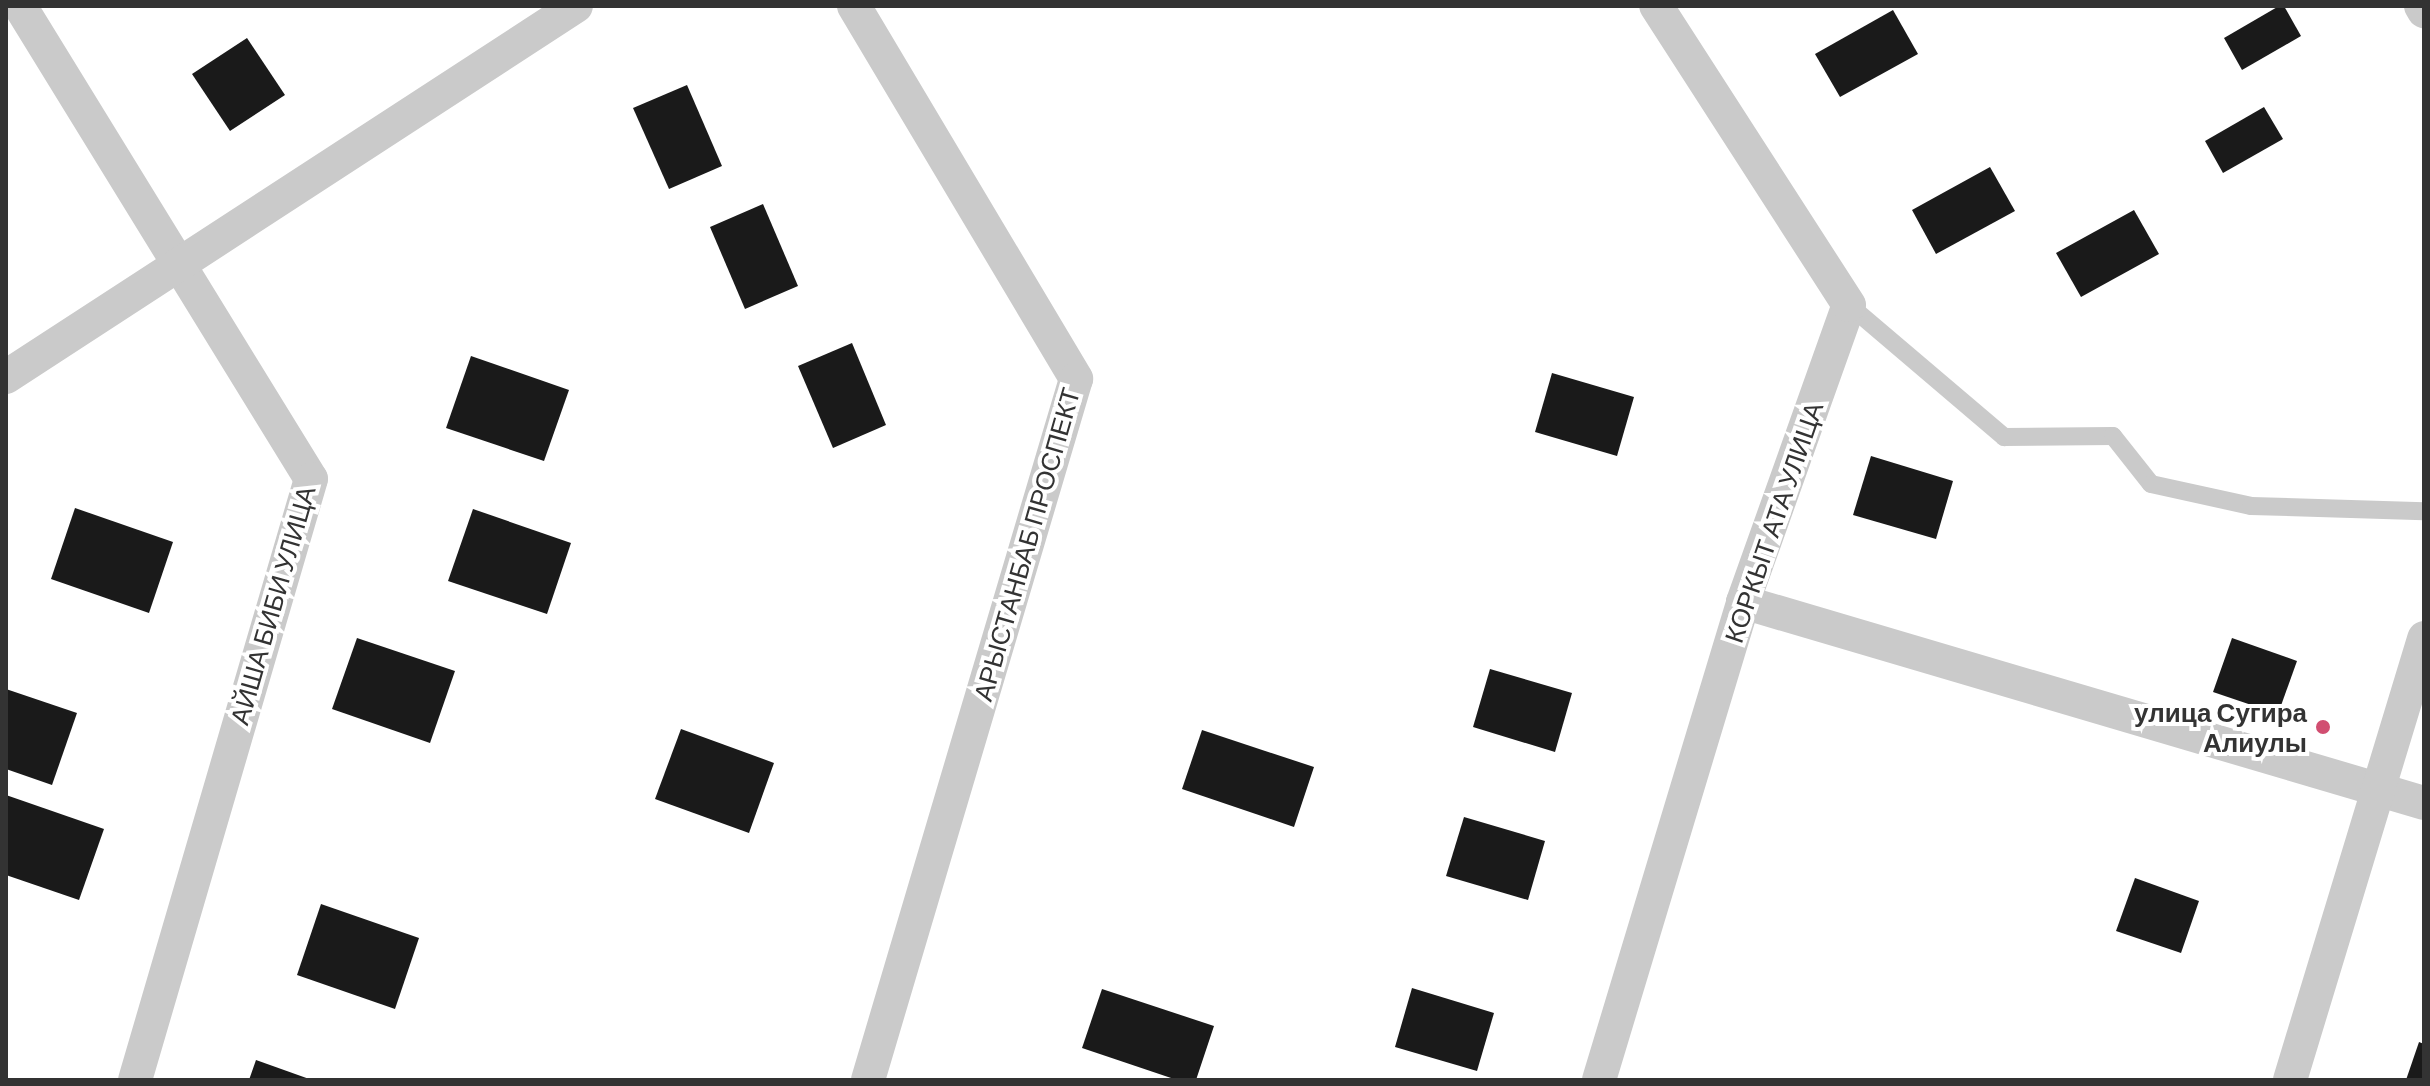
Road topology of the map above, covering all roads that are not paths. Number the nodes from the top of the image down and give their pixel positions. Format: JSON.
{"nodes":[{"id":1,"x":20,"y":6,"type":"edge"},
{"id":2,"x":576,"y":6,"type":"edge"},
{"id":3,"x":854,"y":6,"type":"edge"},
{"id":4,"x":1656,"y":6,"type":"edge"},
{"id":5,"x":2421,"y":6,"type":"edge"},
{"id":6,"x":2424,"y":11,"type":"edge"},
{"id":7,"x":183,"y":264,"type":"junction"},
{"id":8,"x":1849,"y":305,"type":"junction"},
{"id":9,"x":6,"y":377,"type":"edge"},
{"id":10,"x":2424,"y":511,"type":"edge"},
{"id":11,"x":1743,"y":602,"type":"junction"},
{"id":12,"x":2424,"y":638,"type":"edge"},
{"id":13,"x":2378,"y":789,"type":"junction"},
{"id":14,"x":2424,"y":803,"type":"edge"},
{"id":15,"x":135,"y":1080,"type":"edge"},
{"id":16,"x":868,"y":1080,"type":"edge"},
{"id":17,"x":1599,"y":1080,"type":"edge"},
{"id":18,"x":2290,"y":1080,"type":"edge"}],
"edges":[{"from":1,"to":7,"type":"street","name":"АЙША БИБИ УЛИЦА"},
{"from":2,"to":7,"type":"street"},
{"from":3,"to":16,"type":"street","name":"АРЫСТАНБАБ ПРОСПЕКТ"},
{"from":4,"to":8,"type":"street"},
{"from":5,"to":6,"type":"street"},
{"from":7,"to":9,"type":"street"},
{"from":7,"to":15,"type":"street","name":"АЙША БИБИ УЛИЦА"},
{"from":8,"to":10,"type":"lane"},
{"from":8,"to":11,"type":"street","name":"КОРКЫТ АТА УЛИЦА"},
{"from":11,"to":13,"type":"street"},
{"from":11,"to":17,"type":"street","name":"КОРКЫТ АТА УЛИЦА"},
{"from":12,"to":13,"type":"street"},
{"from":13,"to":14,"type":"street"},
{"from":13,"to":18,"type":"street"}]}
